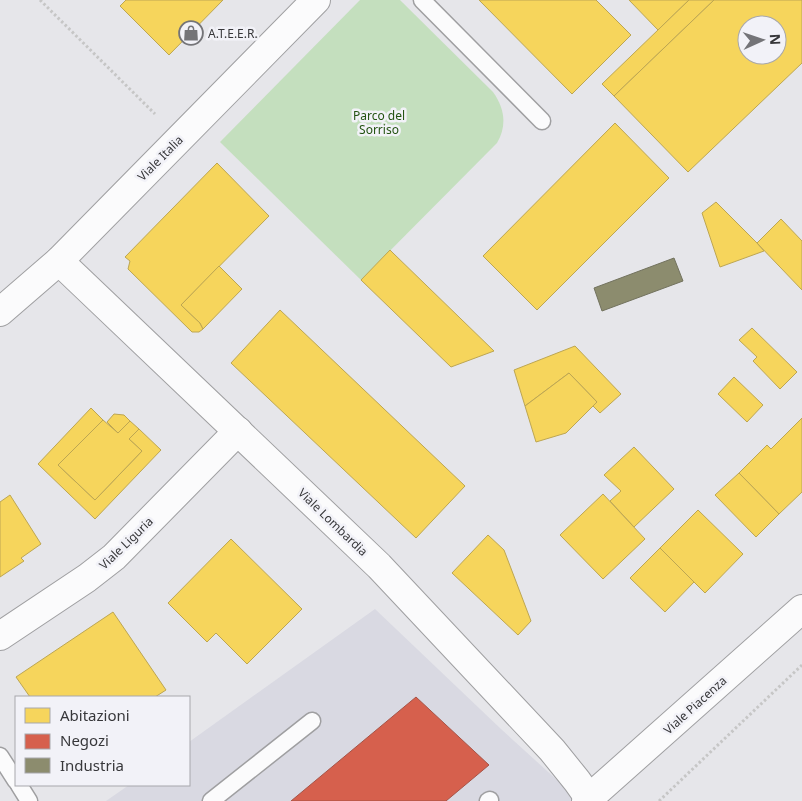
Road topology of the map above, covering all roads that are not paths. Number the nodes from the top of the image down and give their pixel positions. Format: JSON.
{"nodes":[{"id":1,"x":316,"y":0,"type":"edge"},
{"id":2,"x":422,"y":0,"type":"edge"},
{"id":3,"x":542,"y":120,"type":"dead end"},
{"id":4,"x":59,"y":261,"type":"junction"},
{"id":5,"x":0,"y":312,"type":"edge"},
{"id":6,"x":238,"y":431,"type":"junction"},
{"id":7,"x":800,"y":612,"type":"edge"},
{"id":8,"x":0,"y":636,"type":"edge"},
{"id":9,"x":312,"y":721,"type":"dead end"},
{"id":10,"x":0,"y":756,"type":"edge"},
{"id":11,"x":15,"y":779,"type":"edge"},
{"id":12,"x":20,"y":786,"type":"edge"},
{"id":13,"x":588,"y":800,"type":"edge"},
{"id":14,"x":30,"y":801,"type":"edge"},
{"id":15,"x":211,"y":801,"type":"edge"}],
"edges":[{"from":1,"to":4,"type":"street","name":"Viale Italia"},
{"from":2,"to":3,"type":"lane"},
{"from":4,"to":5,"type":"street","name":"Viale Italia"},
{"from":4,"to":6,"type":"street","name":"Viale Lombardia"},
{"from":6,"to":8,"type":"street","name":"Viale Liguria"},
{"from":6,"to":13,"type":"street","name":"Viale Lombardia"},
{"from":7,"to":13,"type":"street","name":"Viale Piacenza"},
{"from":9,"to":15,"type":"lane"},
{"from":10,"to":11,"type":"lane"},
{"from":12,"to":14,"type":"lane"}]}
